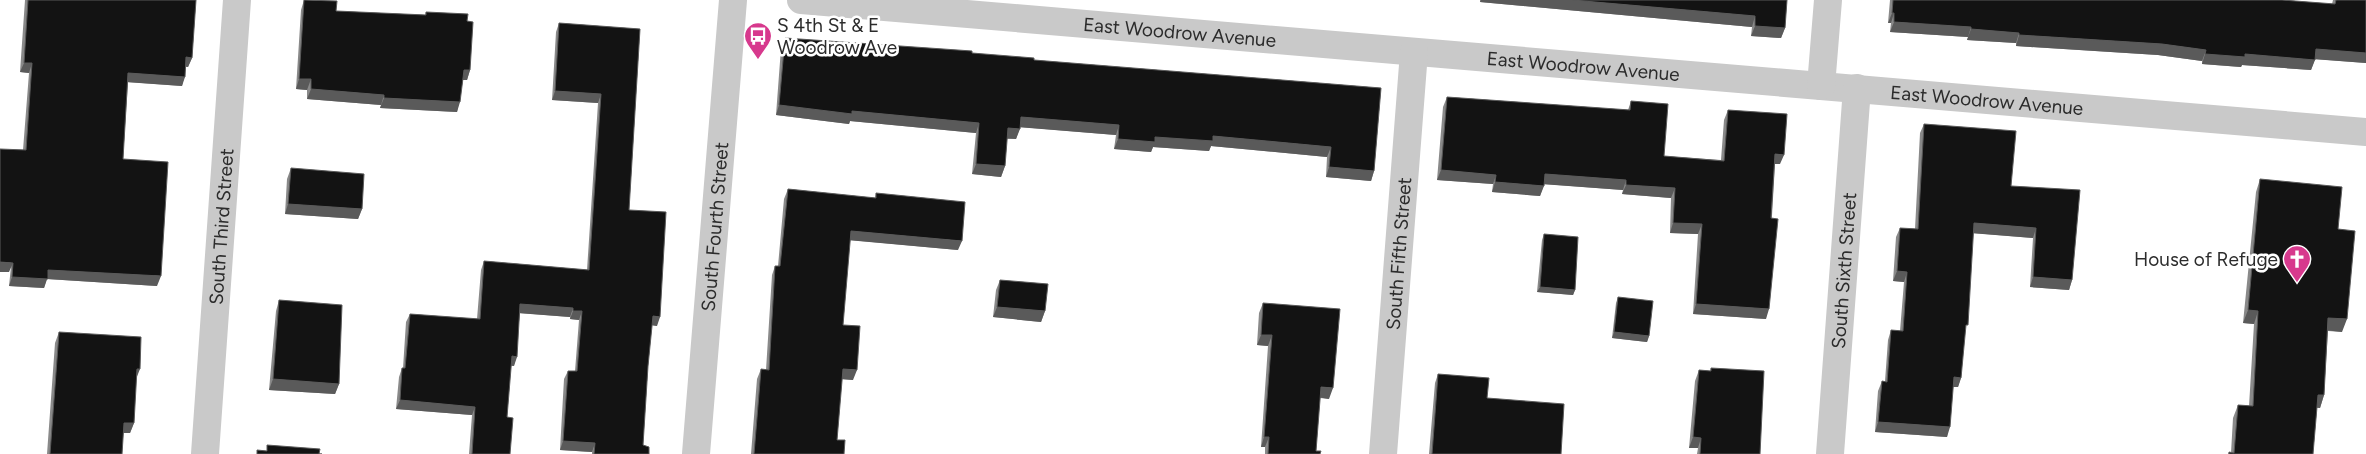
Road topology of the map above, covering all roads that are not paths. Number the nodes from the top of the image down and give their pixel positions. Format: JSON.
{"nodes":[{"id":1,"x":237,"y":0,"type":"edge"},
{"id":2,"x":733,"y":0,"type":"edge"},
{"id":3,"x":800,"y":0,"type":"edge"},
{"id":4,"x":1828,"y":0,"type":"edge"},
{"id":5,"x":1414,"y":52,"type":"junction"},
{"id":6,"x":1821,"y":86,"type":"junction"},
{"id":7,"x":1857,"y":88,"type":"junction"},
{"id":8,"x":2366,"y":132,"type":"edge"},
{"id":9,"x":205,"y":454,"type":"edge"},
{"id":10,"x":696,"y":454,"type":"edge"},
{"id":11,"x":1383,"y":454,"type":"edge"},
{"id":12,"x":1830,"y":454,"type":"edge"}],
"edges":[{"from":1,"to":9,"type":"street","name":"South Third Street"},
{"from":2,"to":10,"type":"street","name":"South Fourth Street"},
{"from":3,"to":5,"type":"street","name":"East Woodrow Avenue"},
{"from":4,"to":6,"type":"street"},
{"from":5,"to":6,"type":"street","name":"East Woodrow Avenue"},
{"from":5,"to":11,"type":"street","name":"South Fifth Street"},
{"from":6,"to":7,"type":"street","name":"East Woodrow Avenue"},
{"from":7,"to":8,"type":"street","name":"East Woodrow Avenue"},
{"from":7,"to":12,"type":"street","name":"South Sixth Street"}]}
